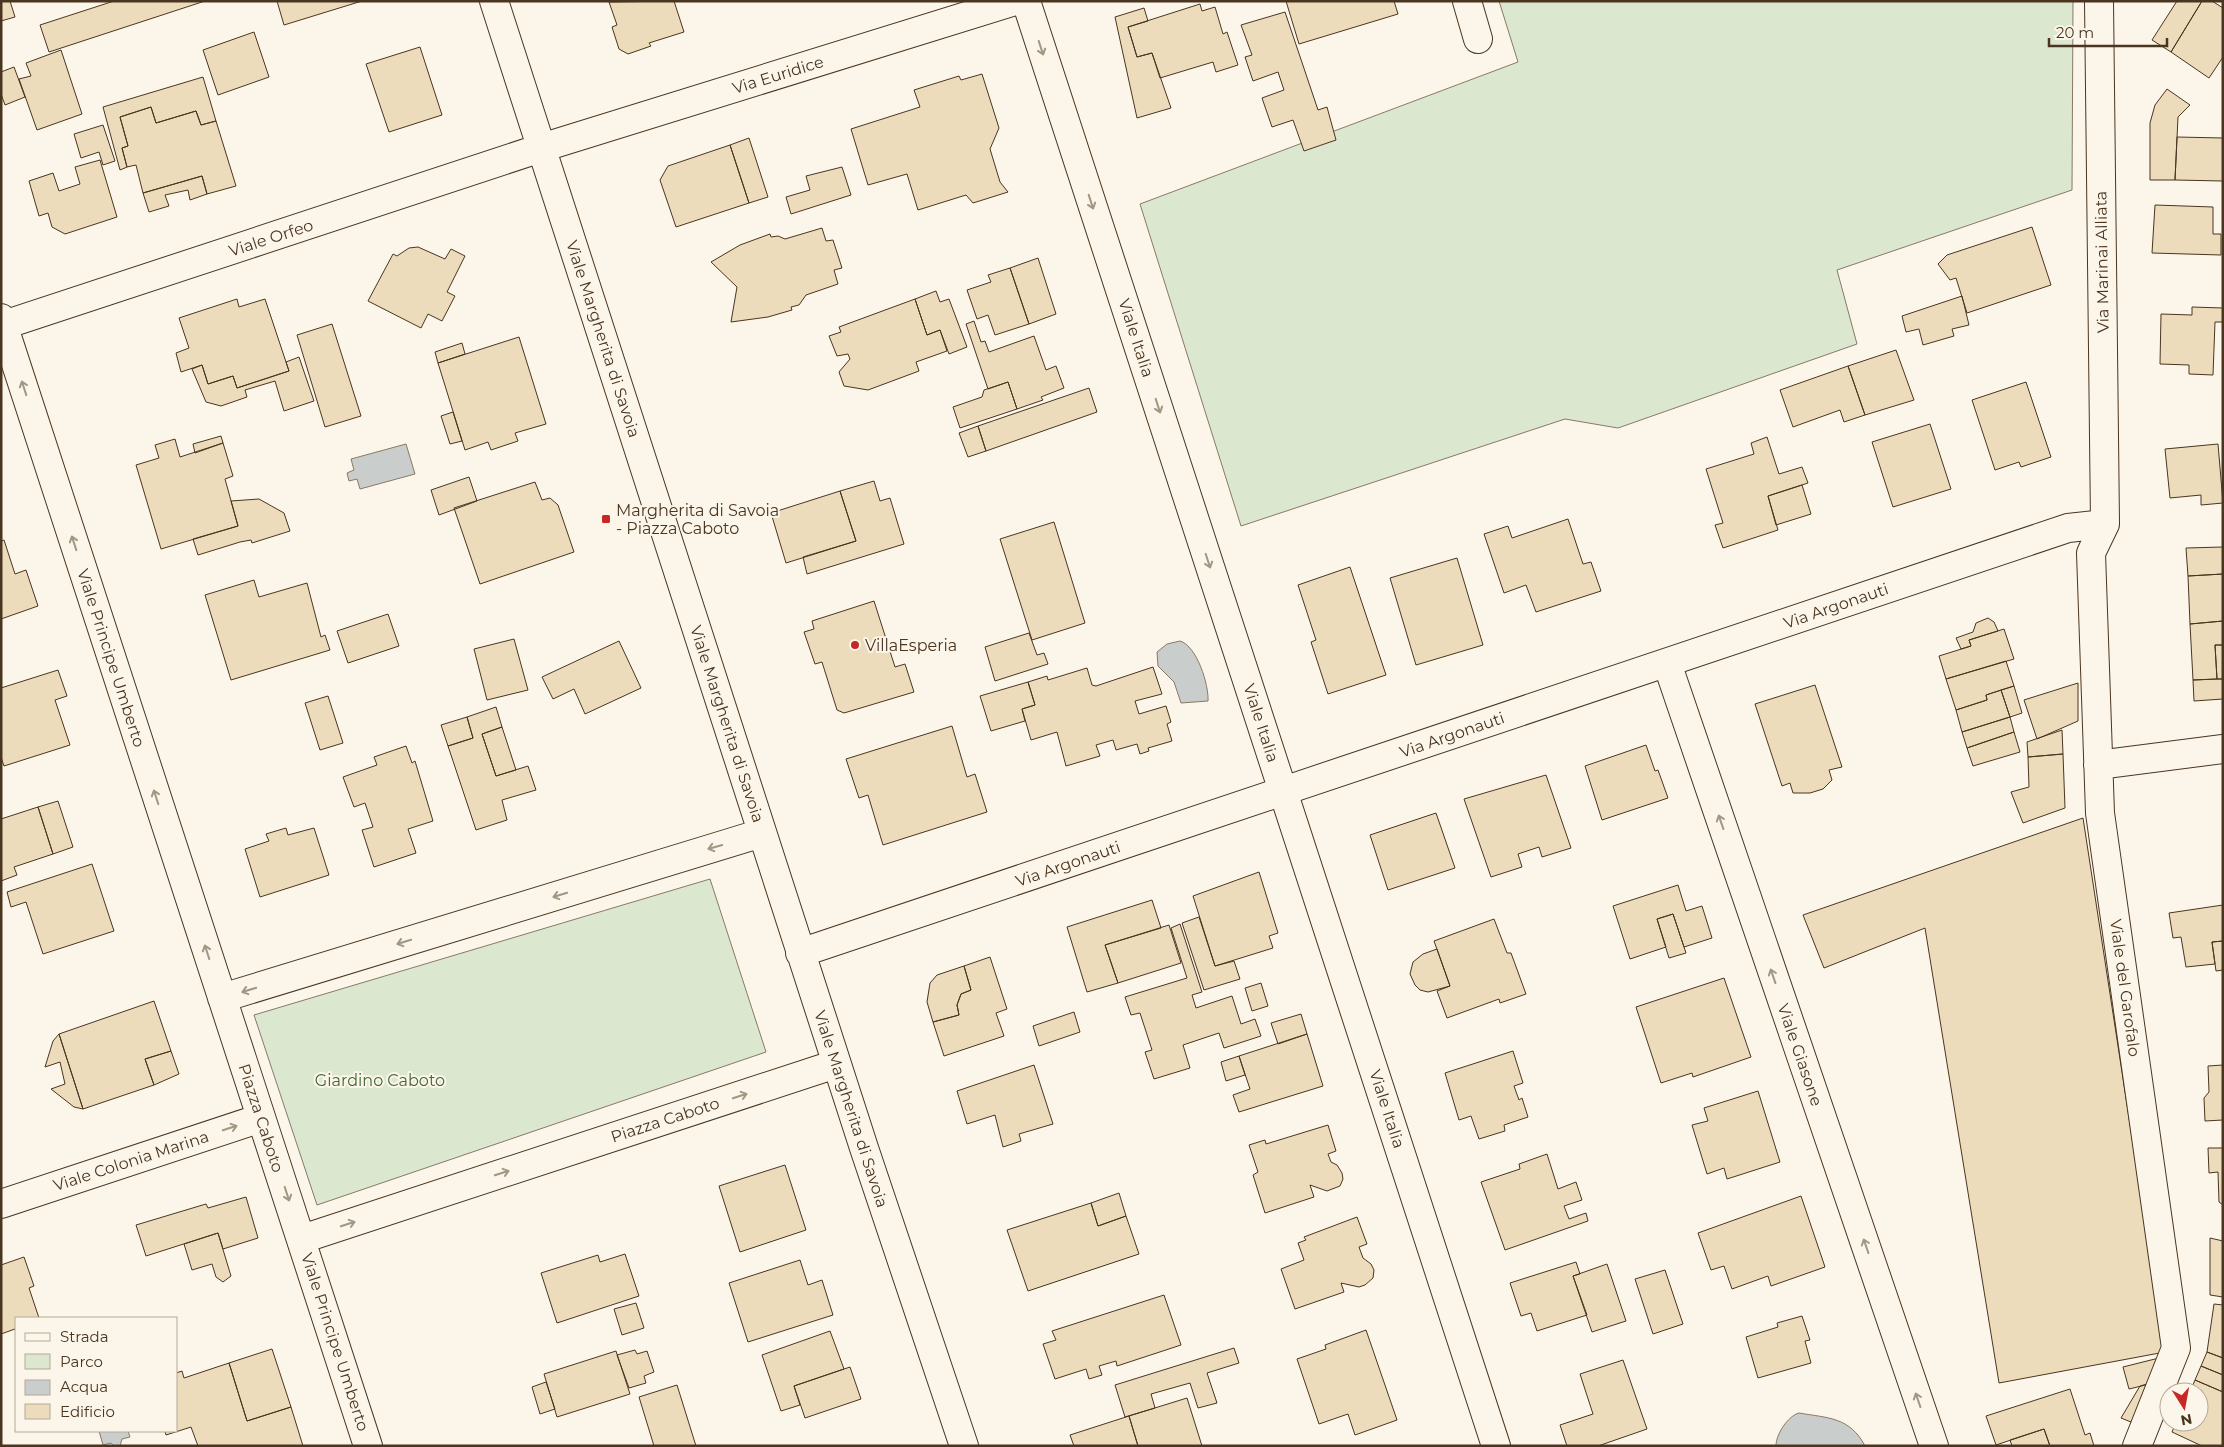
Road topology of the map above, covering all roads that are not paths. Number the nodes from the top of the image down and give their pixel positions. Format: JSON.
{"nodes":[{"id":1,"x":494,"y":1,"type":"edge"},
{"id":2,"x":1015,"y":1,"type":"edge"},
{"id":3,"x":1026,"y":1,"type":"edge"},
{"id":4,"x":1466,"y":1,"type":"edge"},
{"id":5,"x":2099,"y":1,"type":"edge"},
{"id":6,"x":1478,"y":39,"type":"dead end"},
{"id":7,"x":541,"y":148,"type":"junction"},
{"id":8,"x":2,"y":323,"type":"edge"},
{"id":9,"x":2105,"y":524,"type":"junction"},
{"id":10,"x":1667,"y":663,"type":"junction"},
{"id":11,"x":2223,"y":749,"type":"edge"},
{"id":12,"x":2098,"y":765,"type":"junction"},
{"id":13,"x":1284,"y":792,"type":"junction"},
{"id":14,"x":762,"y":833,"type":"junction"},
{"id":15,"x":800,"y":953,"type":"junction"},
{"id":16,"x":222,"y":998,"type":"junction"},
{"id":17,"x":836,"y":1064,"type":"junction"},
{"id":18,"x":261,"y":1118,"type":"junction"},
{"id":19,"x":1,"y":1204,"type":"edge"},
{"id":20,"x":302,"y":1239,"type":"junction"},
{"id":21,"x":368,"y":1446,"type":"edge"},
{"id":22,"x":964,"y":1446,"type":"edge"},
{"id":23,"x":1496,"y":1446,"type":"edge"},
{"id":24,"x":1934,"y":1446,"type":"edge"},
{"id":25,"x":2137,"y":1446,"type":"edge"}],
"edges":[{"from":1,"to":7,"type":"street","name":"Viale Margherita di Savoia"},
{"from":2,"to":7,"type":"street","name":"Via Euridice"},
{"from":3,"to":13,"type":"street","name":"Viale Italia","one_way":true},
{"from":4,"to":6,"type":"street"},
{"from":5,"to":9,"type":"street","name":"Via Marinai Alliata"},
{"from":7,"to":8,"type":"street","name":"Viale Orfeo"},
{"from":7,"to":14,"type":"street","name":"Viale Margherita di Savoia"},
{"from":16,"to":8,"type":"street","name":"Viale Principe Umberto","one_way":true},
{"from":9,"to":10,"type":"street","name":"Via Argonauti"},
{"from":9,"to":12,"type":"street","name":"Viale del Garofalo"},
{"from":10,"to":13,"type":"street","name":"Via Argonauti"},
{"from":24,"to":10,"type":"street","name":"Viale Giasone","one_way":true},
{"from":11,"to":12,"type":"street"},
{"from":12,"to":25,"type":"street","name":"Viale del Garofalo"},
{"from":13,"to":15,"type":"street","name":"Via Argonauti"},
{"from":13,"to":23,"type":"street","name":"Viale Italia"},
{"from":14,"to":15,"type":"street","name":"Viale Margherita di Savoia"},
{"from":14,"to":16,"type":"street","one_way":true},
{"from":15,"to":17,"type":"street","name":"Viale Margherita di Savoia"},
{"from":16,"to":18,"type":"street","name":"Piazza Caboto"},
{"from":20,"to":17,"type":"street","name":"Piazza Caboto","one_way":true},
{"from":17,"to":22,"type":"street","name":"Viale Margherita di Savoia"},
{"from":19,"to":18,"type":"street","name":"Viale Colonia Marina","one_way":true},
{"from":18,"to":20,"type":"street","name":"Piazza Caboto","one_way":true},
{"from":20,"to":21,"type":"street","name":"Viale Principe Umberto"}]}
